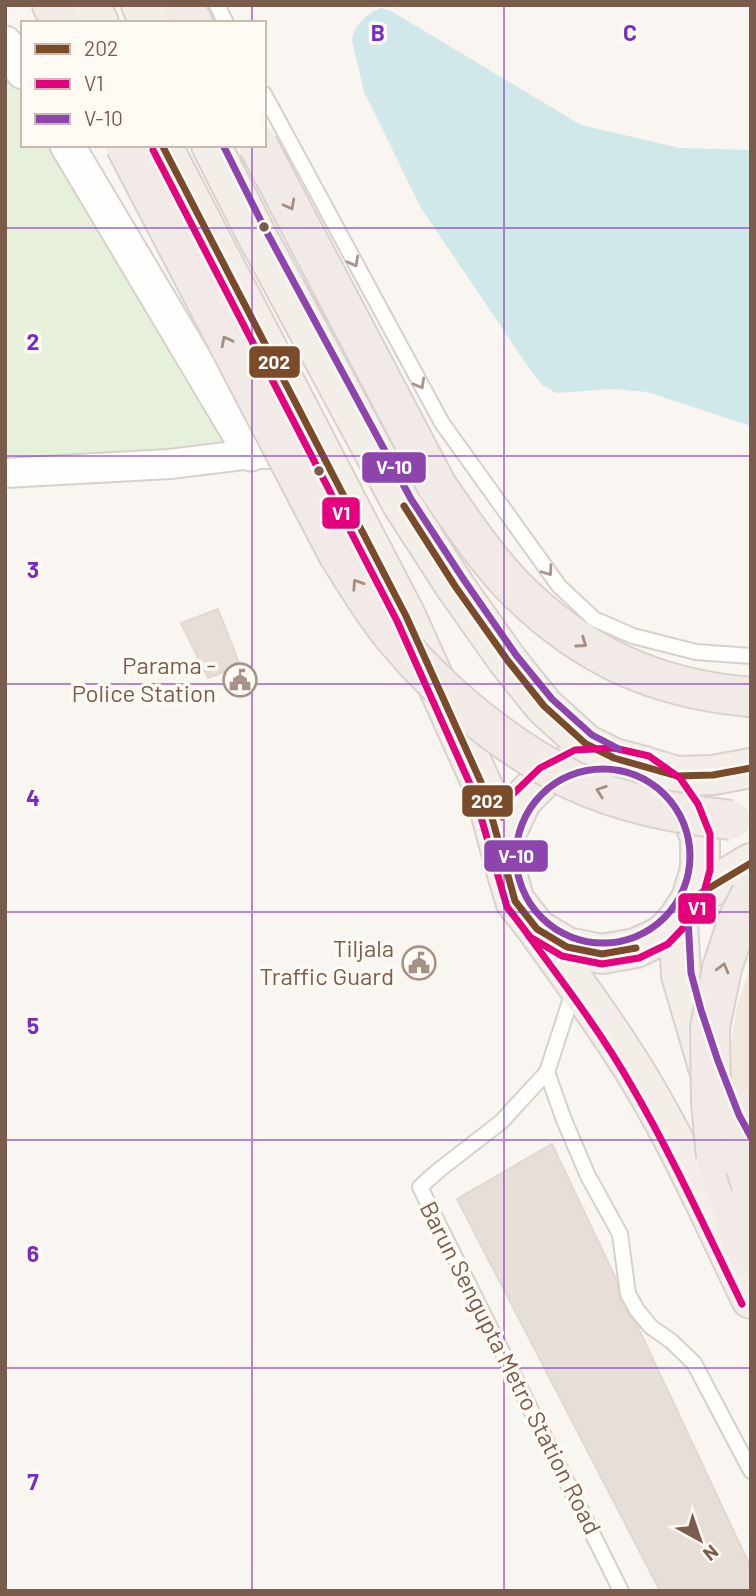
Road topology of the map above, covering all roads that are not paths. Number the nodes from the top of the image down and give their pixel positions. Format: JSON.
{"nodes":[{"id":1,"x":52,"y":5,"type":"edge"},
{"id":2,"x":90,"y":5,"type":"edge"},
{"id":3,"x":141,"y":5,"type":"edge"},
{"id":4,"x":183,"y":5,"type":"edge"},
{"id":5,"x":217,"y":5,"type":"edge"},
{"id":6,"x":60,"y":21,"type":"edge"},
{"id":7,"x":98,"y":21,"type":"edge"},
{"id":8,"x":149,"y":21,"type":"edge"},
{"id":9,"x":192,"y":21,"type":"edge"},
{"id":10,"x":225,"y":21,"type":"edge"},
{"id":11,"x":5,"y":43,"type":"edge"},
{"id":12,"x":21,"y":69,"type":"edge"},
{"id":13,"x":266,"y":98,"type":"edge"},
{"id":14,"x":68,"y":147,"type":"edge"},
{"id":15,"x":125,"y":147,"type":"edge"},
{"id":16,"x":163,"y":147,"type":"edge"},
{"id":17,"x":212,"y":147,"type":"edge"},
{"id":18,"x":259,"y":147,"type":"edge"},
{"id":19,"x":255,"y":232,"type":"junction"},
{"id":20,"x":387,"y":324,"type":"junction"},
{"id":21,"x":251,"y":454,"type":"junction"},
{"id":22,"x":322,"y":454,"type":"junction"},
{"id":23,"x":5,"y":473,"type":"edge"},
{"id":24,"x":751,"y":656,"type":"edge"},
{"id":25,"x":751,"y":697,"type":"edge"},
{"id":26,"x":629,"y":762,"type":"junction"},
{"id":27,"x":751,"y":768,"type":"edge"},
{"id":28,"x":751,"y":823,"type":"edge"},
{"id":29,"x":751,"y":863,"type":"edge"},
{"id":30,"x":505,"y":867,"type":"junction"},
{"id":31,"x":751,"y":894,"type":"edge"},
{"id":32,"x":684,"y":909,"type":"junction"},
{"id":33,"x":537,"y":929,"type":"junction"},
{"id":34,"x":751,"y":965,"type":"edge"},
{"id":35,"x":576,"y":984,"type":"junction"},
{"id":36,"x":547,"y":1072,"type":"junction"},
{"id":37,"x":751,"y":1160,"type":"edge"},
{"id":38,"x":751,"y":1185,"type":"edge"},
{"id":39,"x":751,"y":1258,"type":"edge"},
{"id":40,"x":751,"y":1299,"type":"edge"},
{"id":41,"x":751,"y":1471,"type":"edge"},
{"id":42,"x":621,"y":1591,"type":"edge"}],
"edges":[{"from":1,"to":6,"type":"highway"},
{"from":2,"to":7,"type":"main road"},
{"from":3,"to":8,"type":"main road"},
{"from":4,"to":9,"type":"highway"},
{"from":5,"to":10,"type":"lane"},
{"from":11,"to":12,"type":"street"},
{"from":13,"to":20,"type":"lane","one_way":true},
{"from":14,"to":21,"type":"street"},
{"from":28,"to":15,"type":"highway","one_way":true,"bridge":true},
{"from":16,"to":22,"type":"main road"},
{"from":17,"to":19,"type":"main road"},
{"from":18,"to":25,"type":"highway","one_way":true,"bridge":true},
{"from":19,"to":20,"type":"lane"},
{"from":19,"to":26,"type":"main road"},
{"from":20,"to":24,"type":"lane","one_way":true},
{"from":21,"to":22,"type":"street"},
{"from":21,"to":23,"type":"street"},
{"from":22,"to":30,"type":"main road"},
{"from":26,"to":27,"type":"main road"},
{"from":26,"to":30,"type":"main road"},
{"from":26,"to":32,"type":"main road"},
{"from":29,"to":32,"type":"main road"},
{"from":30,"to":33,"type":"main road"},
{"from":39,"to":31,"type":"highway","one_way":true,"bridge":true},
{"from":32,"to":33,"type":"main road"},
{"from":32,"to":37,"type":"main road"},
{"from":33,"to":35,"type":"main road"},
{"from":34,"to":38,"type":"highway","bridge":true},
{"from":35,"to":36,"type":"lane","name":"Barun Sengupta Metro Station Road"},
{"from":35,"to":40,"type":"main road"},
{"from":36,"to":41,"type":"lane"},
{"from":36,"to":42,"type":"lane","name":"Barun Sengupta Metro Station Road"}]}
